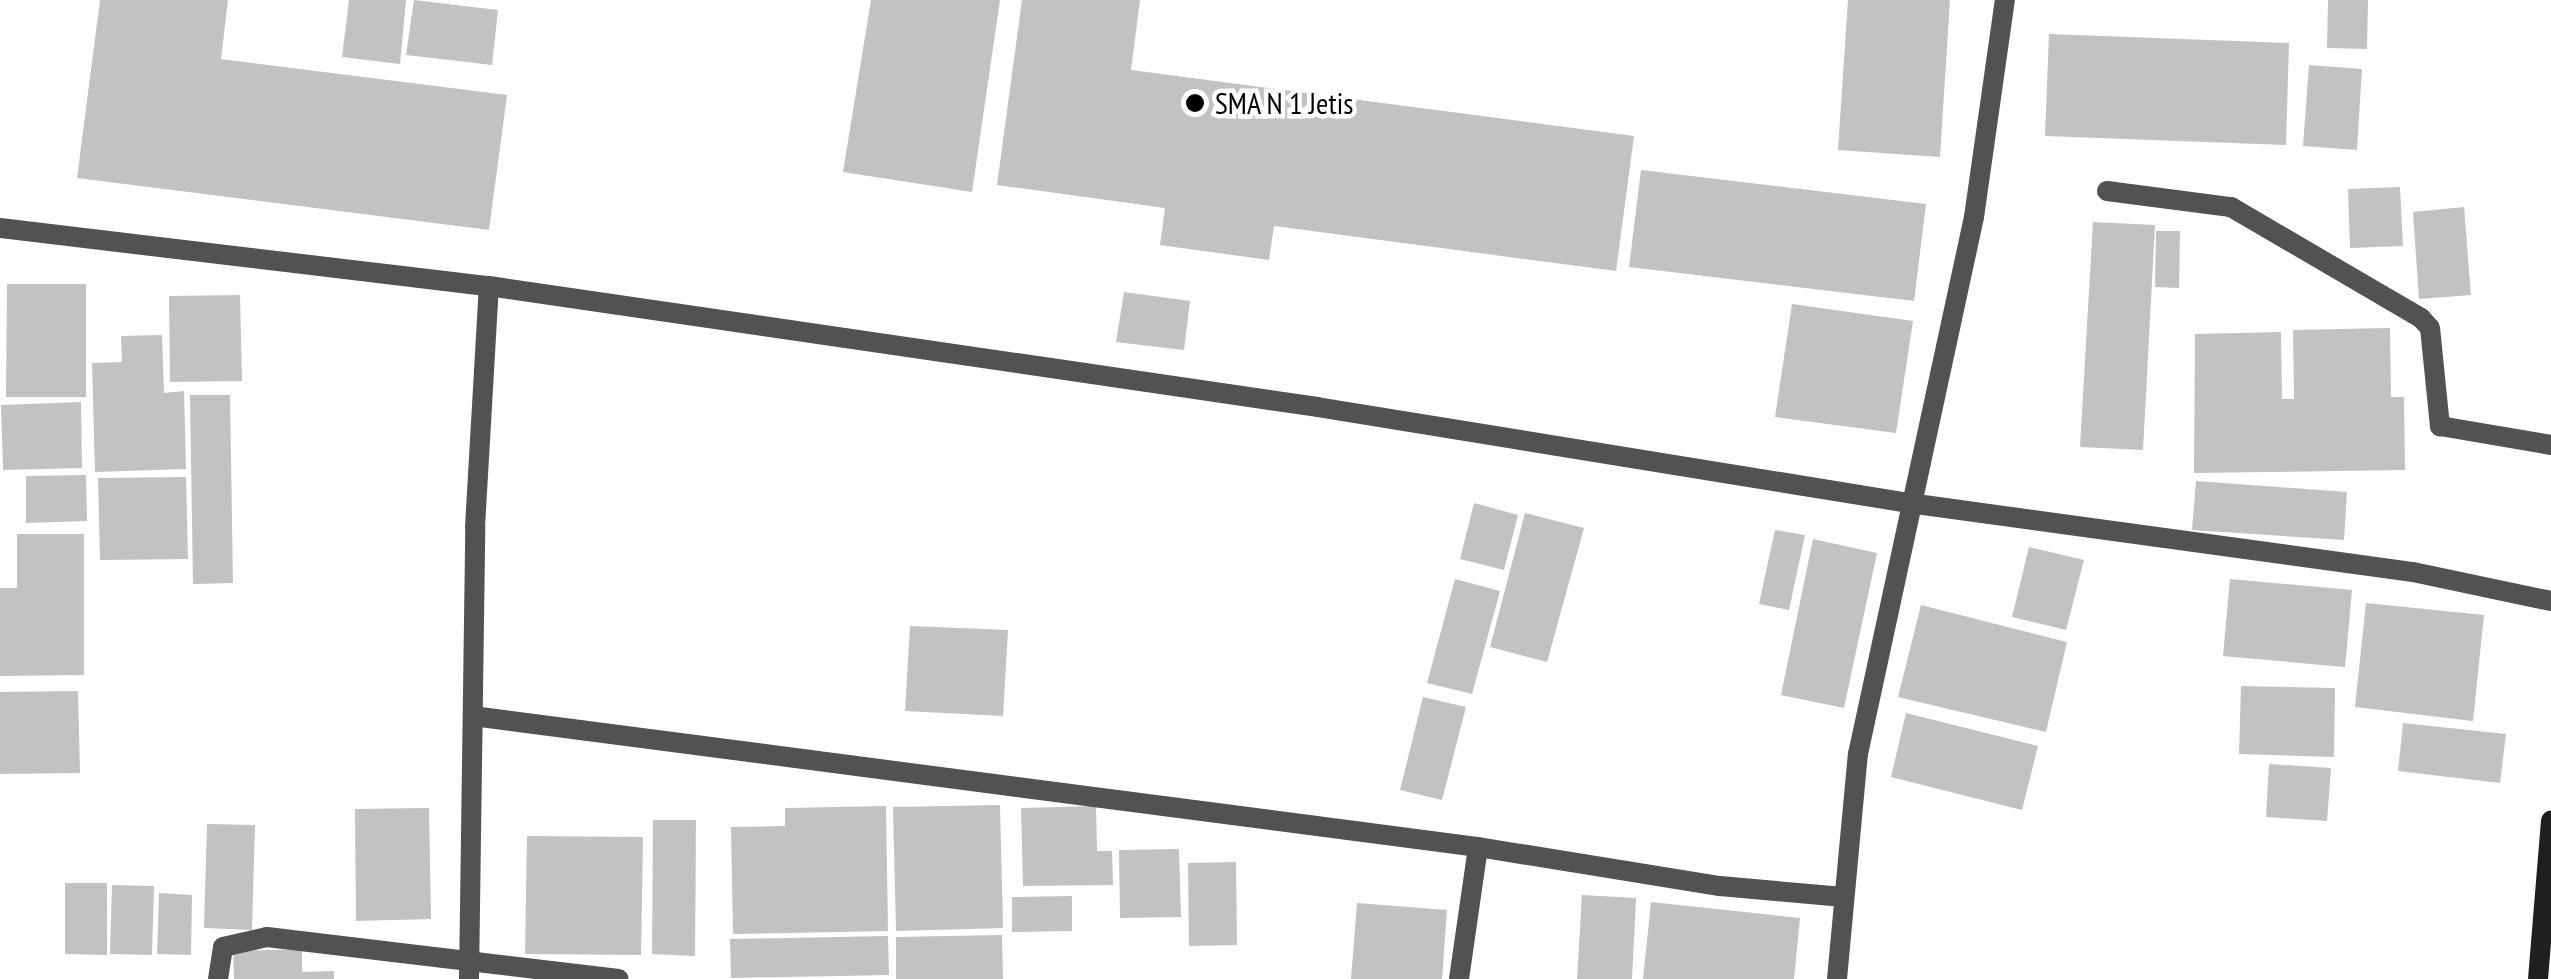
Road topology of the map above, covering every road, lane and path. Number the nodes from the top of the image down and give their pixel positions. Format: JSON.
{"nodes":[{"id":1,"x":2006,"y":0,"type":"edge"},
{"id":2,"x":2106,"y":191,"type":"dead end"},
{"id":3,"x":0,"y":228,"type":"edge"},
{"id":4,"x":488,"y":286,"type":"junction"},
{"id":5,"x":2551,"y":445,"type":"edge"},
{"id":6,"x":1908,"y":503,"type":"junction"},
{"id":7,"x":2551,"y":601,"type":"edge"},
{"id":8,"x":472,"y":716,"type":"junction"},
{"id":9,"x":2551,"y":821,"type":"edge"},
{"id":10,"x":1478,"y":847,"type":"junction"},
{"id":11,"x":1844,"y":897,"type":"junction"},
{"id":12,"x":469,"y":970,"type":"edge"},
{"id":13,"x":218,"y":979,"type":"edge"},
{"id":14,"x":618,"y":979,"type":"edge"},
{"id":15,"x":1459,"y":979,"type":"edge"},
{"id":16,"x":1836,"y":979,"type":"edge"},
{"id":17,"x":2538,"y":979,"type":"edge"}],
"edges":[{"from":1,"to":6,"type":"street"},
{"from":2,"to":5,"type":"street"},
{"from":3,"to":4,"type":"street"},
{"from":4,"to":6,"type":"street"},
{"from":4,"to":8,"type":"street"},
{"from":6,"to":7,"type":"street"},
{"from":6,"to":11,"type":"street"},
{"from":8,"to":10,"type":"street"},
{"from":8,"to":12,"type":"street"},
{"from":9,"to":17,"type":"main road"},
{"from":10,"to":11,"type":"street"},
{"from":10,"to":15,"type":"street"},
{"from":11,"to":16,"type":"street"},
{"from":12,"to":13,"type":"street"},
{"from":12,"to":14,"type":"street"}]}
